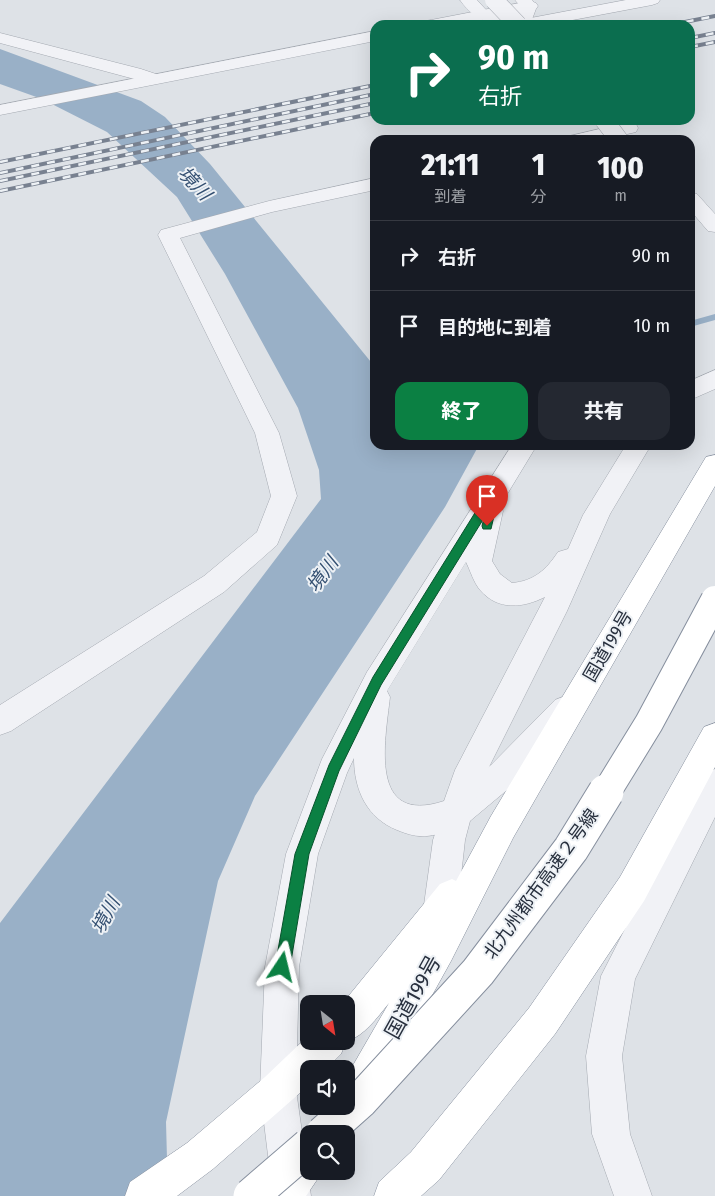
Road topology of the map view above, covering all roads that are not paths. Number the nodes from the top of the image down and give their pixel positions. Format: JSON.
{"nodes":[{"id":1,"x":468,"y":0,"type":"edge"},
{"id":2,"x":494,"y":0,"type":"edge"},
{"id":3,"x":652,"y":0,"type":"edge"},
{"id":4,"x":532,"y":3,"type":"edge"},
{"id":5,"x":482,"y":15,"type":"junction"},
{"id":6,"x":456,"y":20,"type":"edge"},
{"id":7,"x":501,"y":20,"type":"edge"},
{"id":8,"x":515,"y":20,"type":"edge"},
{"id":9,"x":523,"y":20,"type":"edge"},
{"id":10,"x":546,"y":20,"type":"edge"},
{"id":11,"x":370,"y":37,"type":"edge"},
{"id":12,"x":0,"y":38,"type":"edge"},
{"id":13,"x":261,"y":76,"type":"dead end"},
{"id":14,"x":154,"y":88,"type":"junction"},
{"id":15,"x":0,"y":110,"type":"edge"},
{"id":16,"x":614,"y":125,"type":"edge"},
{"id":17,"x":0,"y":127,"type":"edge"},
{"id":18,"x":627,"y":132,"type":"edge"},
{"id":19,"x":608,"y":135,"type":"edge"},
{"id":20,"x":370,"y":185,"type":"edge"},
{"id":21,"x":695,"y":204,"type":"edge"},
{"id":22,"x":715,"y":226,"type":"edge"},
{"id":23,"x":715,"y":378,"type":"edge"},
{"id":24,"x":695,"y":389,"type":"edge"},
{"id":25,"x":522,"y":450,"type":"edge"},
{"id":26,"x":636,"y":450,"type":"edge"},
{"id":27,"x":712,"y":470,"type":"edge"},
{"id":28,"x":495,"y":490,"type":"junction"},
{"id":29,"x":601,"y":506,"type":"junction"},
{"id":30,"x":715,"y":600,"type":"edge"},
{"id":31,"x":377,"y":681,"type":"junction"},
{"id":32,"x":582,"y":691,"type":"junction"},
{"id":33,"x":0,"y":720,"type":"edge"},
{"id":34,"x":715,"y":738,"type":"edge"},
{"id":35,"x":715,"y":784,"type":"edge"},
{"id":36,"x":457,"y":812,"type":"junction"},
{"id":37,"x":502,"y":827,"type":"junction"},
{"id":38,"x":440,"y":912,"type":"junction"},
{"id":39,"x":355,"y":1016,"type":"edge"},
{"id":40,"x":319,"y":1050,"type":"edge"},
{"id":41,"x":278,"y":1090,"type":"junction"},
{"id":42,"x":333,"y":1125,"type":"edge"},
{"id":43,"x":333,"y":1125,"type":"edge"},
{"id":44,"x":300,"y":1154,"type":"edge"},
{"id":45,"x":293,"y":1185,"type":"edge"},
{"id":46,"x":144,"y":1196,"type":"edge"},
{"id":47,"x":251,"y":1196,"type":"edge"},
{"id":48,"x":393,"y":1196,"type":"edge"},
{"id":49,"x":633,"y":1196,"type":"edge"}],
"edges":[{"from":1,"to":5,"type":"street"},
{"from":2,"to":8,"type":"street","bridge":true},
{"from":3,"to":10,"type":"street"},
{"from":4,"to":5,"type":"street"},
{"from":4,"to":9,"type":"street"},
{"from":5,"to":6,"type":"street"},
{"from":5,"to":7,"type":"street"},
{"from":11,"to":14,"type":"street"},
{"from":12,"to":14,"type":"street"},
{"from":13,"to":14,"type":"street"},
{"from":14,"to":15,"type":"street"},
{"from":14,"to":17,"type":"street"},
{"from":16,"to":18,"type":"street","bridge":true},
{"from":18,"to":19,"type":"street"},
{"from":20,"to":33,"type":"street"},
{"from":21,"to":22,"type":"street"},
{"from":23,"to":24,"type":"street"},
{"from":25,"to":28,"type":"street"},
{"from":26,"to":29,"type":"street"},
{"from":27,"to":32,"type":"highway","name":"国道199号"},
{"from":28,"to":29,"type":"street"},
{"from":28,"to":31,"type":"street"},
{"from":29,"to":36,"type":"street"},
{"from":30,"to":42,"type":"highway","name":"北九州都市高速２号線","bridge":true},
{"from":31,"to":36,"type":"street"},
{"from":31,"to":41,"type":"street"},
{"from":32,"to":36,"type":"street"},
{"from":32,"to":37,"type":"highway","name":"国道199号"},
{"from":34,"to":48,"type":"highway"},
{"from":35,"to":49,"type":"street"},
{"from":36,"to":38,"type":"street"},
{"from":37,"to":38,"type":"highway","name":"国道199号"},
{"from":37,"to":43,"type":"highway","name":"国道199号"},
{"from":38,"to":39,"type":"highway","name":"国道199号"},
{"from":40,"to":41,"type":"highway"},
{"from":41,"to":45,"type":"street"},
{"from":41,"to":46,"type":"highway"},
{"from":44,"to":47,"type":"highway","bridge":true}]}
